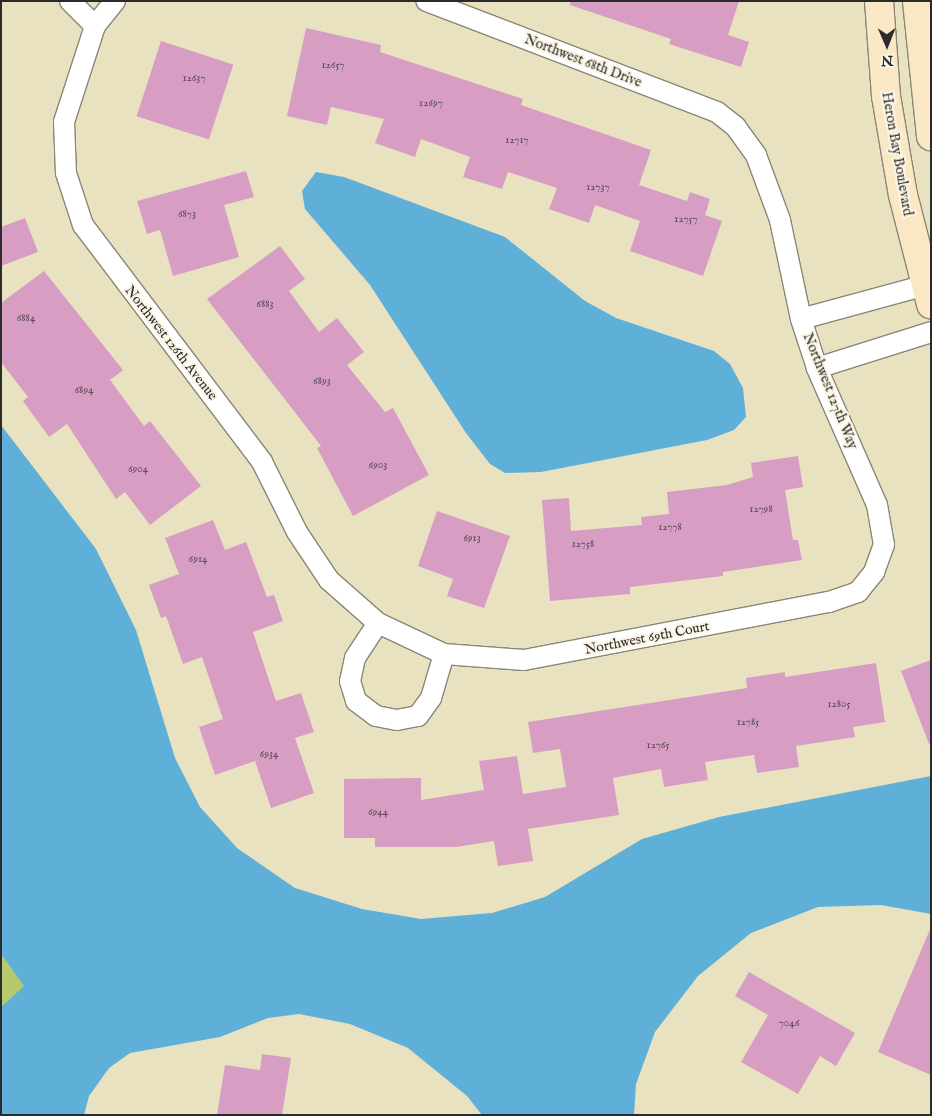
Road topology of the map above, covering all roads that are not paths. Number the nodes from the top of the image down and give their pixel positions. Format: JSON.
{"nodes":[{"id":1,"x":70,"y":1,"type":"edge"},
{"id":2,"x":115,"y":1,"type":"edge"},
{"id":3,"x":426,"y":1,"type":"edge"},
{"id":4,"x":879,"y":1,"type":"edge"},
{"id":5,"x":917,"y":1,"type":"edge"},
{"id":6,"x":94,"y":26,"type":"junction"},
{"id":7,"x":736,"y":127,"type":"joint"},
{"id":8,"x":931,"y":136,"type":"edge"},
{"id":9,"x":929,"y":292,"type":"edge"},
{"id":10,"x":801,"y":319,"type":"junction"},
{"id":11,"x":931,"y":332,"type":"edge"},
{"id":12,"x":817,"y":368,"type":"junction"},
{"id":13,"x":874,"y":572,"type":"joint"},
{"id":14,"x":378,"y":622,"type":"junction"},
{"id":15,"x":411,"y":639,"type":"joint"},
{"id":16,"x":444,"y":654,"type":"junction"}],
"edges":[{"from":1,"to":6,"type":"street"},
{"from":2,"to":6,"type":"street","name":"Northwest 126th Avenue"},
{"from":3,"to":7,"type":"street","name":"Northwest 68th Drive"},
{"from":4,"to":9,"type":"street","name":"Heron Bay Boulevard"},
{"from":5,"to":8,"type":"street"},
{"from":6,"to":14,"type":"street","name":"Northwest 126th Avenue"},
{"from":7,"to":10,"type":"street","name":"Northwest 127th Way"},
{"from":9,"to":10,"type":"street"},
{"from":10,"to":12,"type":"street","name":"Northwest 127th Way"},
{"from":11,"to":12,"type":"street"},
{"from":12,"to":13,"type":"street","name":"Northwest 127th Way"},
{"from":13,"to":16,"type":"street","name":"Northwest 69th Court"},
{"from":14,"to":15,"type":"street","name":"Northwest 126th Avenue"},
{"from":14,"to":16,"type":"street"},
{"from":15,"to":16,"type":"street","name":"Northwest 69th Court"}]}
